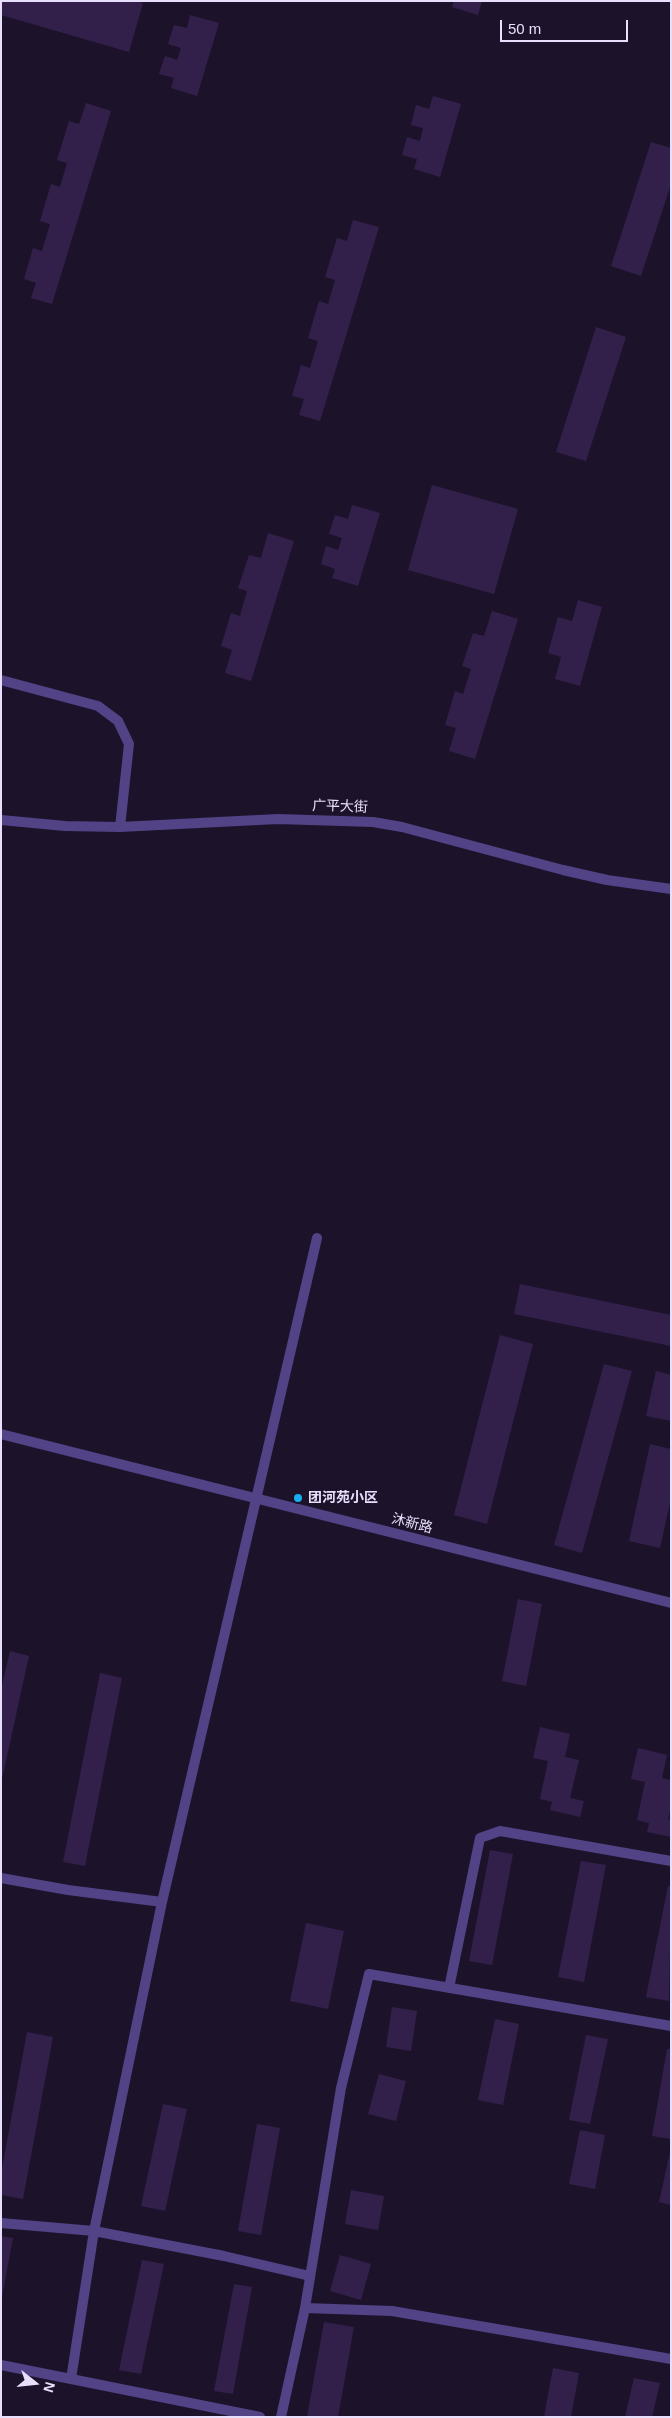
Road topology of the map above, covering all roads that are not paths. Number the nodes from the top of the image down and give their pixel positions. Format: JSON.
{"nodes":[{"id":1,"x":1,"y":680,"type":"edge"},
{"id":2,"x":1,"y":820,"type":"edge"},
{"id":3,"x":120,"y":828,"type":"junction"},
{"id":4,"x":671,"y":889,"type":"edge"},
{"id":5,"x":317,"y":1238,"type":"dead end"},
{"id":6,"x":1,"y":1434,"type":"edge"},
{"id":7,"x":256,"y":1500,"type":"junction"},
{"id":8,"x":671,"y":1604,"type":"edge"},
{"id":9,"x":671,"y":1861,"type":"edge"},
{"id":10,"x":1,"y":1878,"type":"edge"},
{"id":11,"x":162,"y":1902,"type":"junction"},
{"id":12,"x":449,"y":1988,"type":"junction"},
{"id":13,"x":671,"y":2026,"type":"edge"},
{"id":14,"x":1,"y":2223,"type":"edge"},
{"id":15,"x":94,"y":2231,"type":"junction"},
{"id":16,"x":310,"y":2276,"type":"junction"},
{"id":17,"x":305,"y":2308,"type":"junction"},
{"id":18,"x":671,"y":2359,"type":"edge"},
{"id":19,"x":1,"y":2365,"type":"edge"},
{"id":20,"x":72,"y":2379,"type":"junction"},
{"id":21,"x":260,"y":2417,"type":"edge"},
{"id":22,"x":280,"y":2417,"type":"edge"}],
"edges":[{"from":1,"to":3,"type":"street"},
{"from":2,"to":3,"type":"street","name":"广平大街"},
{"from":3,"to":4,"type":"street","name":"广平大街"},
{"from":5,"to":7,"type":"street"},
{"from":6,"to":7,"type":"street","name":"沐新路"},
{"from":7,"to":8,"type":"street","name":"沐新路"},
{"from":7,"to":11,"type":"street"},
{"from":9,"to":12,"type":"street"},
{"from":10,"to":11,"type":"street"},
{"from":11,"to":15,"type":"street"},
{"from":12,"to":13,"type":"street"},
{"from":12,"to":16,"type":"street"},
{"from":14,"to":15,"type":"street"},
{"from":15,"to":16,"type":"street"},
{"from":15,"to":20,"type":"street"},
{"from":16,"to":17,"type":"street"},
{"from":17,"to":18,"type":"street"},
{"from":17,"to":22,"type":"street"},
{"from":19,"to":20,"type":"street"},
{"from":20,"to":21,"type":"street"}]}
